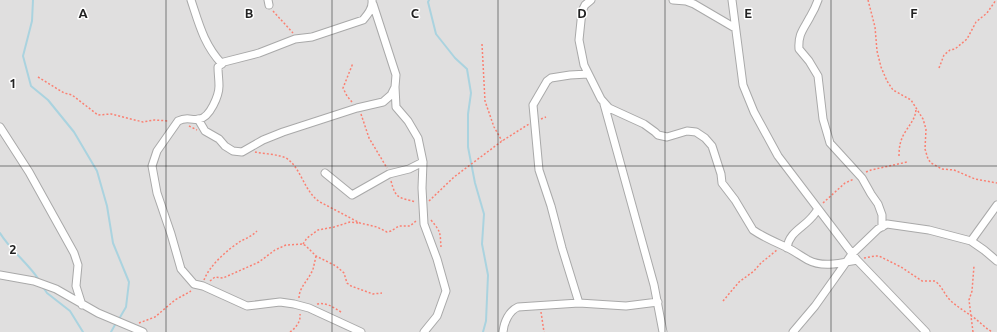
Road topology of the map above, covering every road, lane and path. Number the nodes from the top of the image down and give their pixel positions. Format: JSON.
{"nodes":[{"id":1,"x":191,"y":0,"type":"edge"},
{"id":2,"x":591,"y":0,"type":"edge"},
{"id":3,"x":673,"y":0,"type":"edge"},
{"id":4,"x":732,"y":0,"type":"edge"},
{"id":5,"x":818,"y":0,"type":"edge"},
{"id":6,"x":868,"y":0,"type":"edge"},
{"id":7,"x":996,"y":0,"type":"edge"},
{"id":8,"x":372,"y":2,"type":"edge"},
{"id":9,"x":268,"y":3,"type":"edge"},
{"id":10,"x":735,"y":28,"type":"junction"},
{"id":11,"x":299,"y":40,"type":"junction"},
{"id":12,"x":482,"y":44,"type":"dead end"},
{"id":13,"x":353,"y":63,"type":"dead end"},
{"id":14,"x":222,"y":64,"type":"junction"},
{"id":15,"x":939,"y":68,"type":"dead end"},
{"id":16,"x":588,"y":74,"type":"junction"},
{"id":17,"x":38,"y":77,"type":"dead end"},
{"id":18,"x":395,"y":87,"type":"junction"},
{"id":19,"x":383,"y":102,"type":"junction"},
{"id":20,"x":604,"y":102,"type":"junction"},
{"id":21,"x":396,"y":107,"type":"junction"},
{"id":22,"x":357,"y":108,"type":"junction"},
{"id":23,"x":916,"y":108,"type":"junction"},
{"id":24,"x":546,"y":116,"type":"dead end"},
{"id":25,"x":198,"y":119,"type":"junction"},
{"id":26,"x":178,"y":121,"type":"junction"},
{"id":27,"x":535,"y":121,"type":"junction"},
{"id":28,"x":0,"y":127,"type":"edge"},
{"id":29,"x":199,"y":132,"type":"dead end"},
{"id":30,"x":502,"y":141,"type":"junction"},
{"id":31,"x":248,"y":150,"type":"junction"},
{"id":32,"x":899,"y":156,"type":"dead end"},
{"id":33,"x":423,"y":162,"type":"junction"},
{"id":34,"x":325,"y":173,"type":"dead end"},
{"id":35,"x":389,"y":174,"type":"junction"},
{"id":36,"x":997,"y":183,"type":"edge"},
{"id":37,"x":997,"y":205,"type":"edge"},
{"id":38,"x":423,"y":208,"type":"junction"},
{"id":39,"x":818,"y":209,"type":"junction"},
{"id":40,"x":360,"y":223,"type":"junction"},
{"id":41,"x":882,"y":227,"type":"junction"},
{"id":42,"x":257,"y":231,"type":"dead end"},
{"id":43,"x":971,"y":241,"type":"junction"},
{"id":44,"x":303,"y":244,"type":"junction"},
{"id":45,"x":785,"y":247,"type":"junction"},
{"id":46,"x":440,"y":251,"type":"dead end"},
{"id":47,"x":316,"y":256,"type":"junction"},
{"id":48,"x":855,"y":257,"type":"junction"},
{"id":49,"x":997,"y":261,"type":"edge"},
{"id":50,"x":846,"y":262,"type":"junction"},
{"id":51,"x":974,"y":266,"type":"dead end"},
{"id":52,"x":0,"y":275,"type":"edge"},
{"id":53,"x":203,"y":286,"type":"junction"},
{"id":54,"x":382,"y":293,"type":"dead end"},
{"id":55,"x":723,"y":301,"type":"dead end"},
{"id":56,"x":658,"y":302,"type":"junction"},
{"id":57,"x":579,"y":303,"type":"junction"},
{"id":58,"x":82,"y":305,"type":"junction"},
{"id":59,"x":300,"y":306,"type":"junction"},
{"id":60,"x":540,"y":310,"type":"dead end"},
{"id":61,"x":971,"y":315,"type":"junction"},
{"id":62,"x":129,"y":327,"type":"junction"},
{"id":63,"x":143,"y":332,"type":"edge"},
{"id":64,"x":290,"y":332,"type":"edge"},
{"id":65,"x":361,"y":332,"type":"edge"},
{"id":66,"x":424,"y":332,"type":"edge"},
{"id":67,"x":503,"y":332,"type":"edge"},
{"id":68,"x":544,"y":332,"type":"edge"},
{"id":69,"x":663,"y":332,"type":"edge"},
{"id":70,"x":793,"y":332,"type":"edge"},
{"id":71,"x":926,"y":332,"type":"edge"},
{"id":72,"x":973,"y":332,"type":"edge"},
{"id":73,"x":992,"y":332,"type":"edge"}],
"edges":[{"from":1,"to":14,"type":"street"},
{"from":2,"to":16,"type":"street"},
{"from":3,"to":10,"type":"street"},
{"from":4,"to":10,"type":"street"},
{"from":5,"to":41,"type":"street"},
{"from":6,"to":23,"type":"path"},
{"from":7,"to":15,"type":"path"},
{"from":8,"to":11,"type":"street"},
{"from":8,"to":18,"type":"street"},
{"from":9,"to":11,"type":"path"},
{"from":10,"to":39,"type":"street"},
{"from":11,"to":14,"type":"street"},
{"from":12,"to":30,"type":"path"},
{"from":13,"to":22,"type":"path"},
{"from":14,"to":25,"type":"street"},
{"from":16,"to":20,"type":"street"},
{"from":16,"to":27,"type":"street"},
{"from":17,"to":26,"type":"path"},
{"from":18,"to":19,"type":"street"},
{"from":18,"to":21,"type":"street"},
{"from":19,"to":21,"type":"street"},
{"from":19,"to":22,"type":"street"},
{"from":20,"to":45,"type":"street"},
{"from":20,"to":56,"type":"street"},
{"from":21,"to":33,"type":"street"},
{"from":22,"to":31,"type":"street"},
{"from":22,"to":35,"type":"path"},
{"from":23,"to":32,"type":"path"},
{"from":23,"to":36,"type":"path"},
{"from":24,"to":27,"type":"path"},
{"from":25,"to":26,"type":"street"},
{"from":25,"to":31,"type":"street"},
{"from":26,"to":29,"type":"path"},
{"from":26,"to":53,"type":"street"},
{"from":27,"to":30,"type":"path"},
{"from":27,"to":57,"type":"street"},
{"from":28,"to":58,"type":"street"},
{"from":30,"to":38,"type":"path"},
{"from":31,"to":40,"type":"path"},
{"from":33,"to":35,"type":"street"},
{"from":33,"to":38,"type":"street"},
{"from":34,"to":35,"type":"street"},
{"from":35,"to":38,"type":"path"},
{"from":37,"to":43,"type":"street"},
{"from":38,"to":40,"type":"path"},
{"from":38,"to":46,"type":"path"},
{"from":38,"to":66,"type":"street"},
{"from":39,"to":45,"type":"street"},
{"from":39,"to":48,"type":"street"},
{"from":40,"to":44,"type":"path"},
{"from":41,"to":43,"type":"street"},
{"from":41,"to":48,"type":"street"},
{"from":42,"to":53,"type":"path"},
{"from":43,"to":49,"type":"street"},
{"from":44,"to":47,"type":"path"},
{"from":44,"to":53,"type":"path"},
{"from":45,"to":50,"type":"street"},
{"from":45,"to":55,"type":"path"},
{"from":47,"to":54,"type":"path"},
{"from":47,"to":59,"type":"path"},
{"from":48,"to":50,"type":"street"},
{"from":48,"to":61,"type":"path"},
{"from":48,"to":71,"type":"street"},
{"from":50,"to":70,"type":"street"},
{"from":51,"to":61,"type":"path"},
{"from":52,"to":58,"type":"street"},
{"from":53,"to":59,"type":"street"},
{"from":53,"to":62,"type":"path"},
{"from":56,"to":57,"type":"street"},
{"from":56,"to":69,"type":"street"},
{"from":57,"to":67,"type":"street"},
{"from":58,"to":62,"type":"street"},
{"from":59,"to":64,"type":"path"},
{"from":59,"to":65,"type":"street"},
{"from":60,"to":68,"type":"path"},
{"from":61,"to":72,"type":"path"},
{"from":61,"to":73,"type":"path"},
{"from":62,"to":63,"type":"street"}]}
